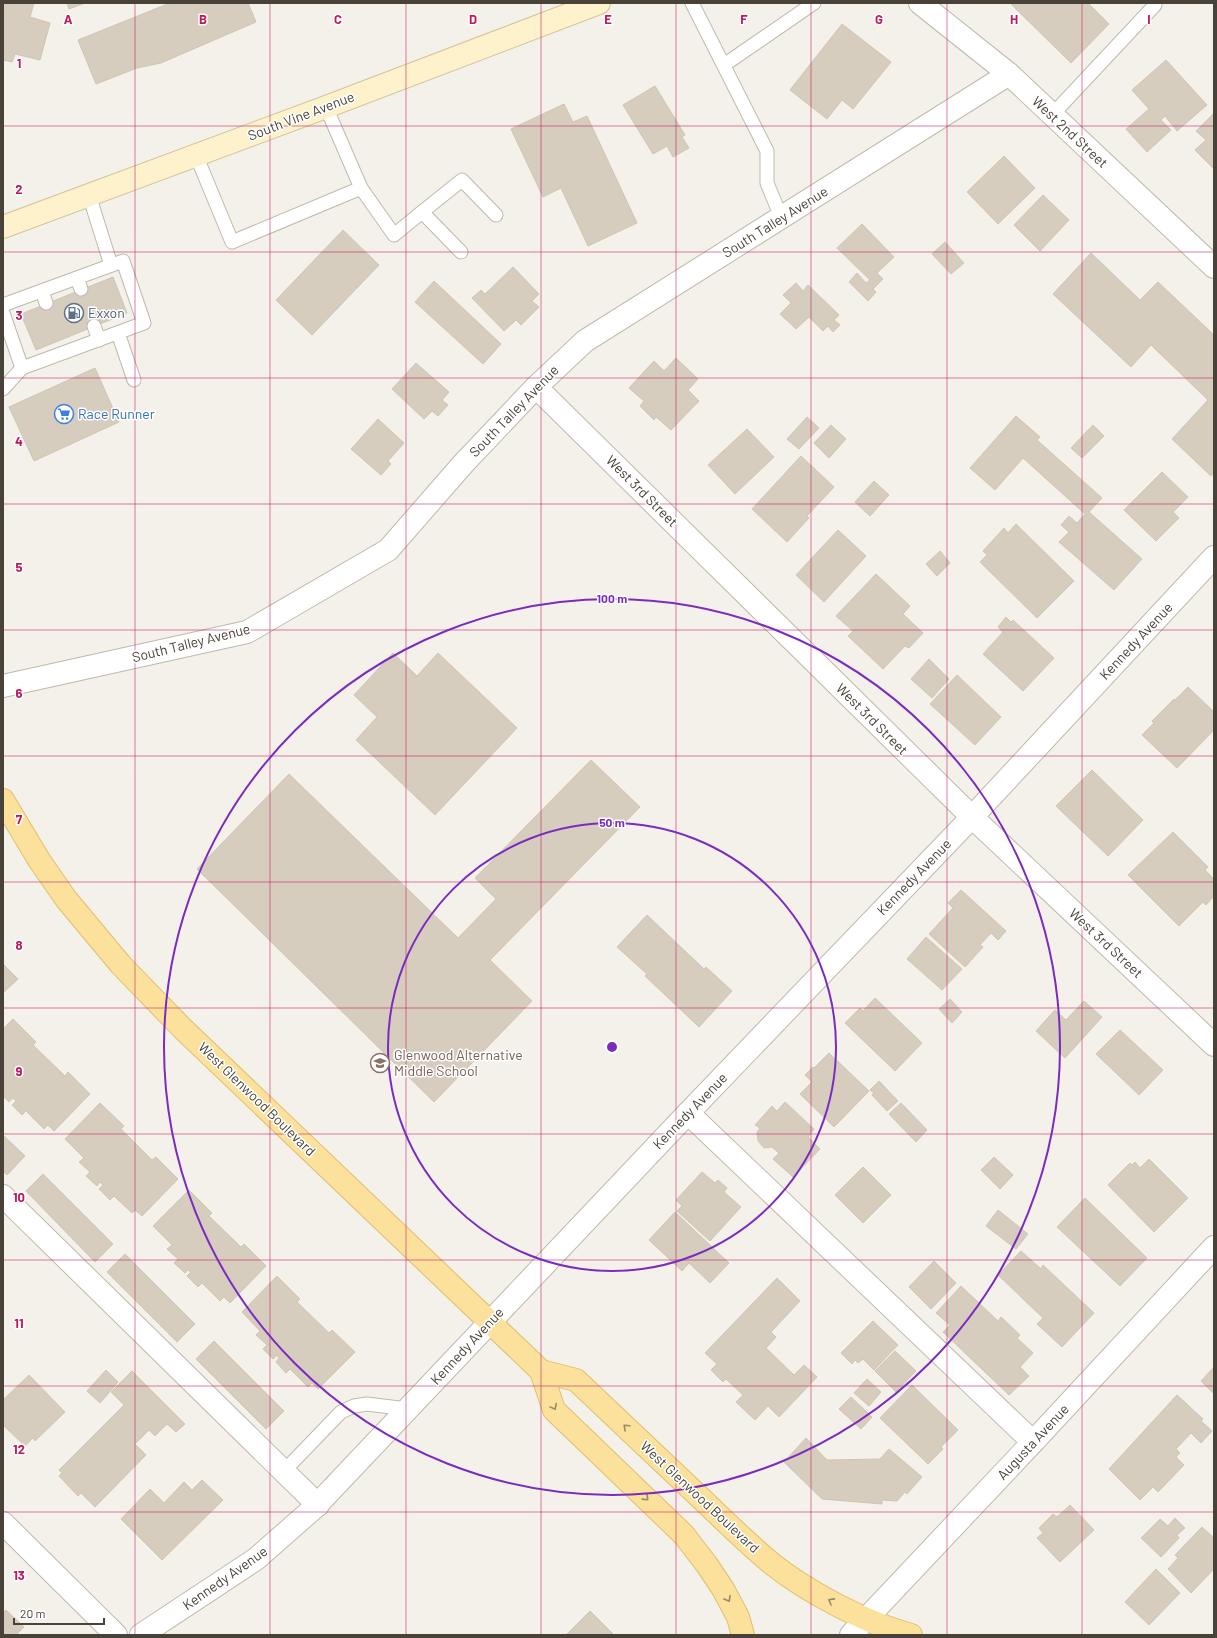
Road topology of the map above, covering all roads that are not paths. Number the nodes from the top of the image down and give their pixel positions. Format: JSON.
{"nodes":[{"id":1,"x":599,"y":3,"type":"edge"},
{"id":2,"x":692,"y":3,"type":"edge"},
{"id":3,"x":814,"y":3,"type":"edge"},
{"id":4,"x":920,"y":3,"type":"edge"},
{"id":5,"x":1153,"y":3,"type":"edge"},
{"id":6,"x":724,"y":65,"type":"junction"},
{"id":7,"x":1009,"y":74,"type":"junction"},
{"id":8,"x":326,"y":107,"type":"junction"},
{"id":9,"x":1052,"y":114,"type":"junction"},
{"id":10,"x":196,"y":156,"type":"junction"},
{"id":11,"x":361,"y":188,"type":"junction"},
{"id":12,"x":89,"y":195,"type":"junction"},
{"id":13,"x":422,"y":212,"type":"junction"},
{"id":14,"x":496,"y":215,"type":"dead end"},
{"id":15,"x":781,"y":217,"type":"junction"},
{"id":16,"x":3,"y":227,"type":"edge"},
{"id":17,"x":462,"y":252,"type":"dead end"},
{"id":18,"x":111,"y":265,"type":"junction"},
{"id":19,"x":1214,"y":267,"type":"edge"},
{"id":20,"x":3,"y":305,"type":"edge"},
{"id":21,"x":3,"y":313,"type":"edge"},
{"id":22,"x":94,"y":326,"type":"dead end"},
{"id":23,"x":118,"y":333,"type":"junction"},
{"id":24,"x":99,"y":340,"type":"junction"},
{"id":25,"x":22,"y":368,"type":"junction"},
{"id":26,"x":134,"y":380,"type":"dead end"},
{"id":27,"x":536,"y":387,"type":"junction"},
{"id":28,"x":3,"y":389,"type":"edge"},
{"id":29,"x":1214,"y":557,"type":"edge"},
{"id":30,"x":3,"y":686,"type":"edge"},
{"id":31,"x":3,"y":800,"type":"edge"},
{"id":32,"x":972,"y":817,"type":"junction"},
{"id":33,"x":1214,"y":1045,"type":"edge"},
{"id":34,"x":688,"y":1113,"type":"junction"},
{"id":35,"x":3,"y":1196,"type":"edge"},
{"id":36,"x":1214,"y":1247,"type":"edge"},
{"id":37,"x":489,"y":1322,"type":"junction"},
{"id":38,"x":541,"y":1371,"type":"junction"},
{"id":39,"x":407,"y":1409,"type":"junction"},
{"id":40,"x":1033,"y":1442,"type":"junction"},
{"id":41,"x":284,"y":1471,"type":"junction"},
{"id":42,"x":318,"y":1505,"type":"junction"},
{"id":43,"x":3,"y":1523,"type":"edge"},
{"id":44,"x":866,"y":1619,"type":"junction"},
{"id":45,"x":116,"y":1635,"type":"edge"},
{"id":46,"x":141,"y":1635,"type":"edge"},
{"id":47,"x":743,"y":1635,"type":"edge"},
{"id":48,"x":851,"y":1635,"type":"edge"},
{"id":49,"x":911,"y":1635,"type":"edge"}],
"edges":[{"from":1,"to":8,"type":"main road","name":"South Vine Avenue"},
{"from":2,"to":6,"type":"lane"},
{"from":3,"to":6,"type":"lane"},
{"from":4,"to":7,"type":"street","name":"West 2nd Street"},
{"from":5,"to":9,"type":"lane"},
{"from":6,"to":15,"type":"lane"},
{"from":7,"to":9,"type":"street","name":"West 2nd Street"},
{"from":7,"to":15,"type":"street","name":"South Talley Avenue"},
{"from":8,"to":10,"type":"main road","name":"South Vine Avenue"},
{"from":8,"to":11,"type":"lane"},
{"from":9,"to":19,"type":"street","name":"West 2nd Street"},
{"from":10,"to":11,"type":"lane"},
{"from":10,"to":12,"type":"main road","name":"South Vine Avenue"},
{"from":11,"to":13,"type":"lane"},
{"from":12,"to":16,"type":"main road","name":"South Vine Avenue"},
{"from":12,"to":18,"type":"lane"},
{"from":13,"to":14,"type":"lane"},
{"from":13,"to":17,"type":"lane"},
{"from":15,"to":27,"type":"street","name":"South Talley Avenue"},
{"from":18,"to":20,"type":"lane"},
{"from":18,"to":23,"type":"lane"},
{"from":21,"to":25,"type":"lane"},
{"from":22,"to":24,"type":"lane"},
{"from":23,"to":24,"type":"lane"},
{"from":23,"to":26,"type":"lane"},
{"from":24,"to":25,"type":"lane"},
{"from":25,"to":28,"type":"lane"},
{"from":27,"to":30,"type":"street","name":"South Talley Avenue"},
{"from":27,"to":32,"type":"street","name":"West 3rd Street"},
{"from":29,"to":32,"type":"street","name":"Kennedy Avenue"},
{"from":31,"to":37,"type":"main road","name":"West Glenwood Boulevard"},
{"from":32,"to":33,"type":"street","name":"West 3rd Street"},
{"from":32,"to":34,"type":"street","name":"Kennedy Avenue"},
{"from":34,"to":37,"type":"street","name":"Kennedy Avenue"},
{"from":34,"to":40,"type":"street"},
{"from":35,"to":41,"type":"street"},
{"from":36,"to":40,"type":"street","name":"Augusta Avenue"},
{"from":37,"to":38,"type":"main road","name":"West Glenwood Boulevard"},
{"from":37,"to":39,"type":"street","name":"Kennedy Avenue"},
{"from":44,"to":38,"type":"main road","name":"West Glenwood Boulevard","one_way":true},
{"from":38,"to":47,"type":"main road","name":"West Glenwood Boulevard","one_way":true},
{"from":39,"to":41,"type":"lane"},
{"from":39,"to":42,"type":"street","name":"Kennedy Avenue"},
{"from":40,"to":44,"type":"street","name":"Augusta Avenue"},
{"from":41,"to":42,"type":"street"},
{"from":42,"to":46,"type":"street","name":"Kennedy Avenue"},
{"from":43,"to":45,"type":"street"},
{"from":44,"to":48,"type":"street","name":"Augusta Avenue"},
{"from":44,"to":49,"type":"main road","name":"West Glenwood Boulevard"}]}
